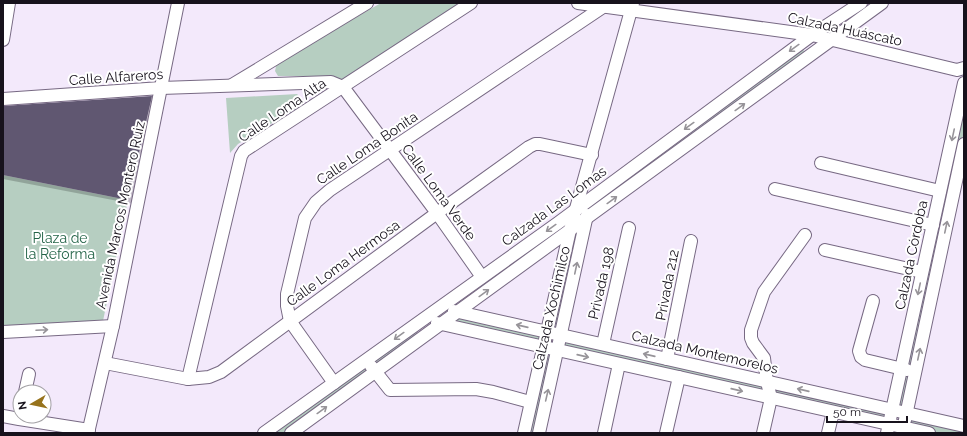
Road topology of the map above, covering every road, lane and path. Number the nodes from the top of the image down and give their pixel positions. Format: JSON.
{"nodes":[{"id":1,"x":9,"y":3,"type":"edge"},
{"id":2,"x":178,"y":3,"type":"edge"},
{"id":3,"x":367,"y":3,"type":"edge"},
{"id":4,"x":471,"y":3,"type":"edge"},
{"id":5,"x":578,"y":3,"type":"edge"},
{"id":6,"x":860,"y":3,"type":"edge"},
{"id":7,"x":882,"y":3,"type":"edge"},
{"id":8,"x":603,"y":7,"type":"junction"},
{"id":9,"x":632,"y":7,"type":"edge"},
{"id":10,"x":812,"y":35,"type":"junction"},
{"id":11,"x":3,"y":40,"type":"edge"},
{"id":12,"x":832,"y":40,"type":"junction"},
{"id":13,"x":962,"y":71,"type":"edge"},
{"id":14,"x":964,"y":83,"type":"edge"},
{"id":15,"x":231,"y":85,"type":"junction"},
{"id":16,"x":343,"y":87,"type":"junction"},
{"id":17,"x":161,"y":88,"type":"junction"},
{"id":18,"x":3,"y":99,"type":"edge"},
{"id":19,"x":964,"y":144,"type":"edge"},
{"id":20,"x":390,"y":150,"type":"junction"},
{"id":21,"x":592,"y":155,"type":"junction"},
{"id":22,"x":821,"y":163,"type":"dead end"},
{"id":23,"x":775,"y":189,"type":"dead end"},
{"id":24,"x":581,"y":190,"type":"junction"},
{"id":25,"x":940,"y":191,"type":"junction"},
{"id":26,"x":587,"y":201,"type":"junction"},
{"id":27,"x":576,"y":209,"type":"junction"},
{"id":28,"x":437,"y":213,"type":"junction"},
{"id":29,"x":587,"y":218,"type":"junction"},
{"id":30,"x":933,"y":225,"type":"junction"},
{"id":31,"x":629,"y":228,"type":"dead end"},
{"id":32,"x":570,"y":230,"type":"junction"},
{"id":33,"x":806,"y":235,"type":"dead end"},
{"id":34,"x":691,"y":241,"type":"dead end"},
{"id":35,"x":825,"y":250,"type":"dead end"},
{"id":36,"x":927,"y":252,"type":"junction"},
{"id":37,"x":940,"y":255,"type":"junction"},
{"id":38,"x":922,"y":272,"type":"junction"},
{"id":39,"x":482,"y":277,"type":"junction"},
{"id":40,"x":873,"y":301,"type":"dead end"},
{"id":41,"x":439,"y":308,"type":"junction"},
{"id":42,"x":458,"y":312,"type":"junction"},
{"id":43,"x":422,"y":320,"type":"junction"},
{"id":44,"x":290,"y":321,"type":"junction"},
{"id":45,"x":441,"y":324,"type":"junction"},
{"id":46,"x":112,"y":326,"type":"junction"},
{"id":47,"x":3,"y":332,"type":"edge"},
{"id":48,"x":547,"y":332,"type":"junction"},
{"id":49,"x":561,"y":335,"type":"junction"},
{"id":50,"x":603,"y":344,"type":"junction"},
{"id":51,"x":544,"y":347,"type":"junction"},
{"id":52,"x":558,"y":350,"type":"junction"},
{"id":53,"x":367,"y":359,"type":"junction"},
{"id":54,"x":667,"y":359,"type":"junction"},
{"id":55,"x":105,"y":363,"type":"junction"},
{"id":56,"x":619,"y":364,"type":"junction"},
{"id":57,"x":901,"y":367,"type":"junction"},
{"id":58,"x":713,"y":369,"type":"junction"},
{"id":59,"x":375,"y":371,"type":"junction"},
{"id":60,"x":915,"y":373,"type":"junction"},
{"id":61,"x":29,"y":374,"type":"dead end"},
{"id":62,"x":679,"y":377,"type":"junction"},
{"id":63,"x":188,"y":379,"type":"junction"},
{"id":64,"x":767,"y":382,"type":"junction"},
{"id":65,"x":334,"y":383,"type":"junction"},
{"id":66,"x":27,"y":384,"type":"edge"},
{"id":67,"x":710,"y":384,"type":"junction"},
{"id":68,"x":819,"y":393,"type":"junction"},
{"id":69,"x":771,"y":398,"type":"junction"},
{"id":70,"x":530,"y":402,"type":"junction"},
{"id":71,"x":816,"y":408,"type":"junction"},
{"id":72,"x":892,"y":410,"type":"junction"},
{"id":73,"x":833,"y":412,"type":"junction"},
{"id":74,"x":907,"y":413,"type":"junction"},
{"id":75,"x":52,"y":424,"type":"edge"},
{"id":76,"x":964,"y":426,"type":"edge"},
{"id":77,"x":888,"y":428,"type":"edge"},
{"id":78,"x":903,"y":430,"type":"edge"},
{"id":79,"x":89,"y":432,"type":"edge"},
{"id":80,"x":670,"y":432,"type":"edge"},
{"id":81,"x":264,"y":433,"type":"edge"},
{"id":82,"x":291,"y":433,"type":"edge"},
{"id":83,"x":524,"y":433,"type":"edge"},
{"id":84,"x":539,"y":433,"type":"edge"},
{"id":85,"x":604,"y":433,"type":"edge"},
{"id":86,"x":763,"y":433,"type":"edge"},
{"id":87,"x":828,"y":433,"type":"edge"},
{"id":88,"x":930,"y":433,"type":"edge"}],
"edges":[{"from":1,"to":11,"type":"street"},
{"from":2,"to":17,"type":"street","name":"Avenida Marcos Montero Ruiz"},
{"from":3,"to":15,"type":"street","name":"Calle Alfareros"},
{"from":4,"to":16,"type":"street","name":"Calle Loma Alta"},
{"from":5,"to":8,"type":"street","name":"Calzada Huáscato"},
{"from":6,"to":10,"type":"street","name":"Calzada Las Lomas"},
{"from":7,"to":12,"type":"street","name":"Calzada Las Lomas"},
{"from":8,"to":9,"type":"street","name":"Calzada Huáscato"},
{"from":8,"to":20,"type":"street","name":"Calle Loma Bonita"},
{"from":9,"to":10,"type":"street","name":"Calzada Huáscato"},
{"from":9,"to":21,"type":"street","name":"Calzada Xochimilco"},
{"from":10,"to":12,"type":"street","name":"Calzada Huáscato"},
{"from":10,"to":26,"type":"street","name":"Calzada Las Lomas","one_way":true},
{"from":12,"to":13,"type":"street","name":"Calzada Huáscato"},
{"from":29,"to":12,"type":"street","name":"Calzada Las Lomas","one_way":true},
{"from":14,"to":25,"type":"street","name":"Calzada Córdoba","one_way":true},
{"from":15,"to":16,"type":"street","name":"Calle Alfareros"},
{"from":15,"to":17,"type":"street","name":"Calle Alfareros"},
{"from":16,"to":20,"type":"street","name":"Calle Loma Verde"},
{"from":16,"to":63,"type":"street","name":"Calle Loma Alta"},
{"from":17,"to":18,"type":"street","name":"Calle Alfareros"},
{"from":17,"to":46,"type":"street","name":"Avenida Marcos Montero Ruiz"},
{"from":37,"to":19,"type":"street","name":"Calzada Córdoba","one_way":true},
{"from":20,"to":28,"type":"street","name":"Calle Loma Verde"},
{"from":20,"to":44,"type":"street","name":"Calle Loma Bonita"},
{"from":21,"to":24,"type":"street","name":"Calzada Xochimilco"},
{"from":21,"to":28,"type":"street","name":"Calle Loma Hermosa"},
{"from":22,"to":25,"type":"street"},
{"from":23,"to":30,"type":"street"},
{"from":24,"to":26,"type":"street","name":"Calzada Xochimilco"},
{"from":24,"to":27,"type":"street","name":"Calzada Xochimilco"},
{"from":25,"to":30,"type":"street","name":"Calzada Córdoba"},
{"from":26,"to":27,"type":"street","name":"Calzada Las Lomas"},
{"from":26,"to":29,"type":"street","name":"Calzada Xochimilco"},
{"from":27,"to":32,"type":"street","name":"Calzada Xochimilco"},
{"from":27,"to":39,"type":"street","name":"Calzada Las Lomas","one_way":true},
{"from":28,"to":39,"type":"street","name":"Calle Loma Verde"},
{"from":28,"to":44,"type":"street","name":"Calle Loma Hermosa"},
{"from":29,"to":32,"type":"street","name":"Calzada Las Lomas"},
{"from":49,"to":29,"type":"street","name":"Calzada Xochimilco","one_way":true},
{"from":30,"to":36,"type":"street","name":"Calzada Córdoba"},
{"from":31,"to":50,"type":"street","name":"Privada 198"},
{"from":42,"to":32,"type":"street","name":"Calzada Las Lomas","one_way":true},
{"from":32,"to":48,"type":"street","name":"Calzada Xochimilco"},
{"from":33,"to":64,"type":"street"},
{"from":34,"to":54,"type":"street","name":"Privada 212"},
{"from":35,"to":38,"type":"street"},
{"from":36,"to":37,"type":"street"},
{"from":36,"to":38,"type":"street","name":"Calzada Córdoba"},
{"from":60,"to":37,"type":"street","name":"Calzada Córdoba","one_way":true},
{"from":38,"to":57,"type":"street","name":"Calzada Córdoba","one_way":true},
{"from":39,"to":41,"type":"street","name":"Calzada Las Lomas"},
{"from":40,"to":57,"type":"street"},
{"from":41,"to":42,"type":"street","name":"Calzada Montemorelos"},
{"from":41,"to":43,"type":"street","name":"Calzada Las Lomas"},
{"from":42,"to":45,"type":"street","name":"Calzada Las Lomas"},
{"from":48,"to":42,"type":"street","name":"Calzada Montemorelos","one_way":true},
{"from":43,"to":45,"type":"street"},
{"from":43,"to":53,"type":"street","name":"Calzada Las Lomas","one_way":true},
{"from":44,"to":63,"type":"street","name":"Calle Loma Hermosa"},
{"from":44,"to":65,"type":"street","name":"Calle Loma Bonita"},
{"from":45,"to":51,"type":"street"},
{"from":45,"to":59,"type":"street","name":"Calzada Las Lomas"},
{"from":47,"to":46,"type":"street","one_way":true},
{"from":46,"to":55,"type":"street","name":"Avenida Marcos Montero Ruiz"},
{"from":48,"to":49,"type":"street","name":"Calzada Montemorelos"},
{"from":48,"to":51,"type":"street","name":"Calzada Xochimilco"},
{"from":49,"to":50,"type":"street","name":"Calzada Montemorelos"},
{"from":49,"to":52,"type":"street","name":"Calzada Xochimilco"},
{"from":54,"to":50,"type":"street","name":"Calzada Montemorelos","one_way":true},
{"from":51,"to":52,"type":"street"},
{"from":51,"to":70,"type":"street","name":"Calzada Xochimilco"},
{"from":52,"to":56,"type":"street","one_way":true},
{"from":84,"to":52,"type":"street","name":"Calzada Xochimilco","one_way":true},
{"from":53,"to":59,"type":"street"},
{"from":53,"to":65,"type":"street","name":"Calzada Las Lomas"},
{"from":54,"to":58,"type":"street","name":"Calzada Montemorelos"},
{"from":55,"to":63,"type":"street","name":"Calle Loma Hermosa"},
{"from":55,"to":79,"type":"street","name":"Avenida Marcos Montero Ruiz"},
{"from":56,"to":62,"type":"street"},
{"from":56,"to":85,"type":"street"},
{"from":57,"to":60,"type":"street"},
{"from":57,"to":72,"type":"street","name":"Calzada Córdoba"},
{"from":58,"to":64,"type":"street","name":"Calzada Montemorelos"},
{"from":58,"to":67,"type":"street"},
{"from":59,"to":70,"type":"street"},
{"from":82,"to":59,"type":"street","name":"Calzada Las Lomas","one_way":true},
{"from":60,"to":74,"type":"street","name":"Calzada Córdoba"},
{"from":61,"to":66,"type":"street"},
{"from":62,"to":67,"type":"street"},
{"from":62,"to":80,"type":"street"},
{"from":68,"to":64,"type":"street","name":"Calzada Montemorelos","one_way":true},
{"from":64,"to":69,"type":"street"},
{"from":65,"to":81,"type":"street","name":"Calzada Las Lomas"},
{"from":67,"to":69,"type":"street","one_way":true},
{"from":68,"to":71,"type":"street"},
{"from":68,"to":72,"type":"street","name":"Calzada Montemorelos"},
{"from":69,"to":71,"type":"street"},
{"from":69,"to":86,"type":"street"},
{"from":70,"to":83,"type":"street","name":"Calzada Xochimilco"},
{"from":71,"to":73,"type":"street"},
{"from":72,"to":74,"type":"street","name":"Calzada Montemorelos"},
{"from":72,"to":77,"type":"street","name":"Calzada Córdoba"},
{"from":73,"to":77,"type":"street"},
{"from":73,"to":87,"type":"street"},
{"from":74,"to":76,"type":"street","name":"Calzada Montemorelos"},
{"from":74,"to":78,"type":"street","name":"Calzada Córdoba"},
{"from":75,"to":79,"type":"street"},
{"from":77,"to":78,"type":"street"},
{"from":78,"to":88,"type":"street"}]}
